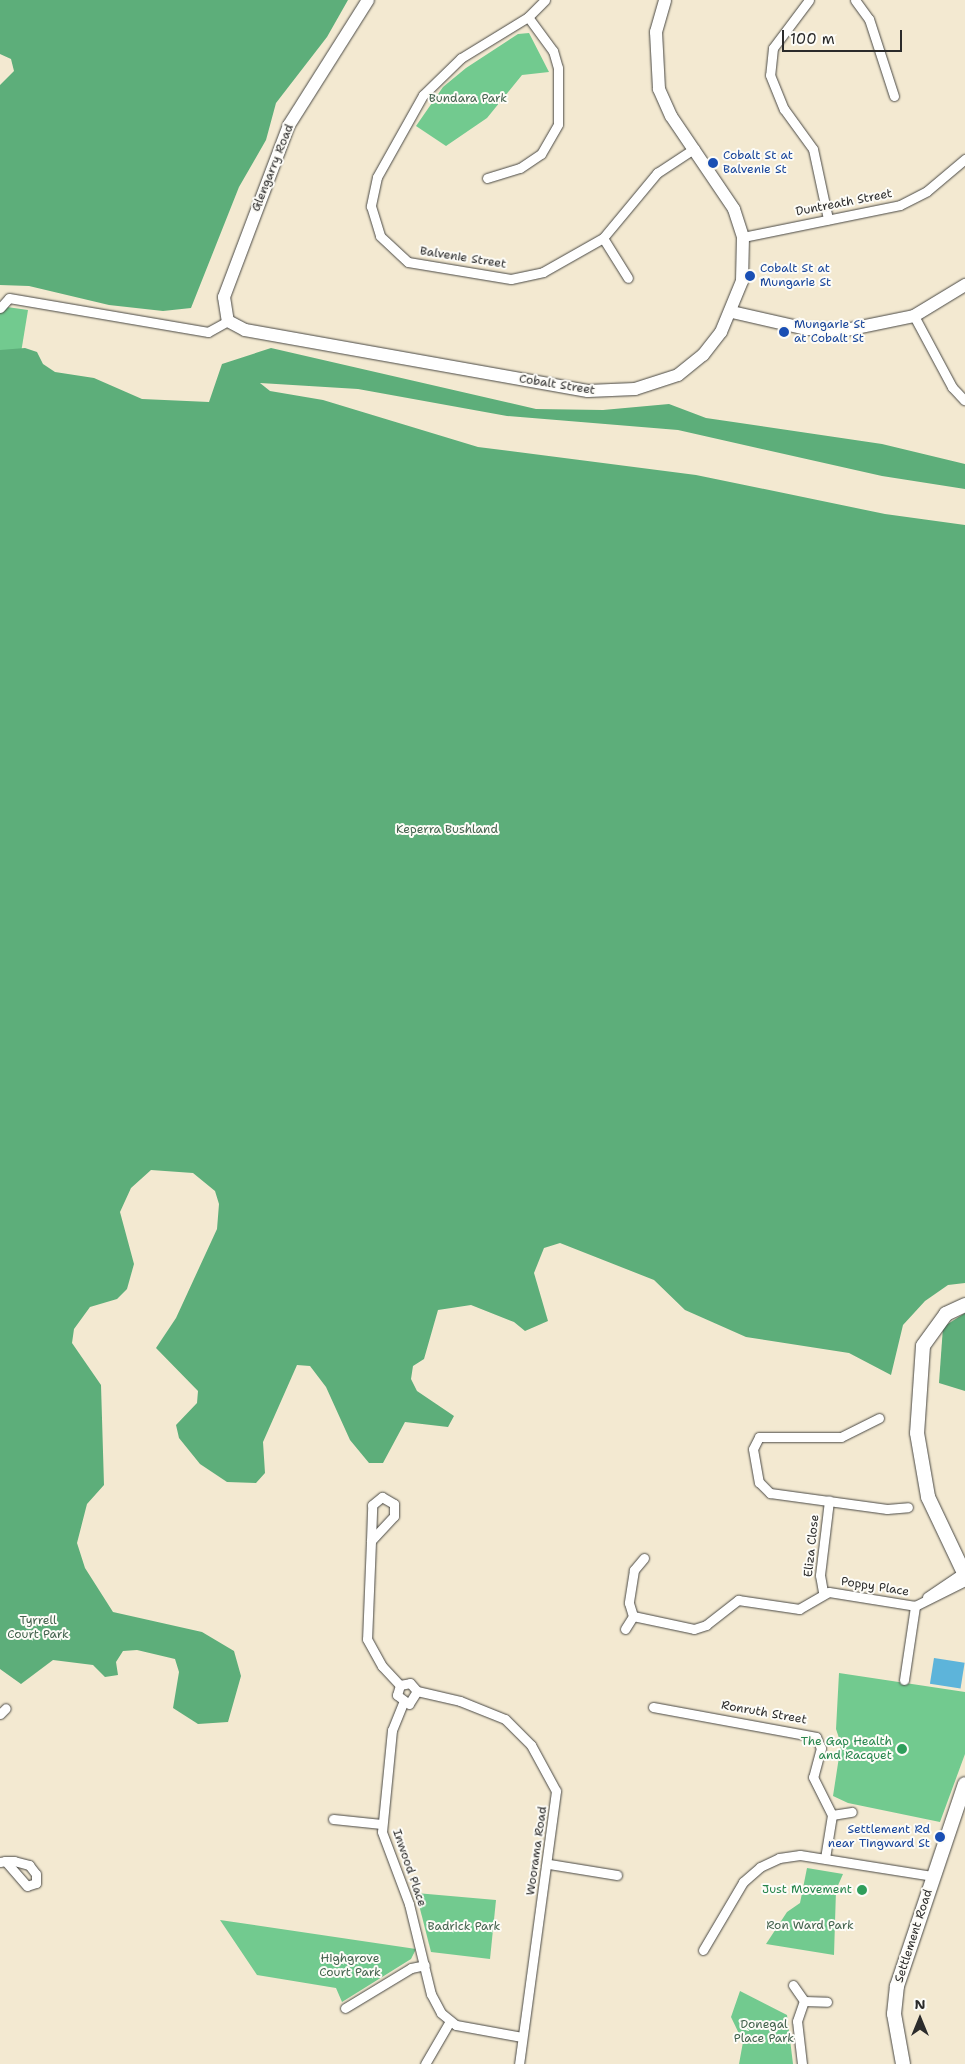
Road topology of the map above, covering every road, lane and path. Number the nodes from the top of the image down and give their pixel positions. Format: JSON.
{"nodes":[{"id":1,"x":368,"y":0,"type":"edge"},
{"id":2,"x":545,"y":0,"type":"edge"},
{"id":3,"x":665,"y":0,"type":"edge"},
{"id":4,"x":809,"y":0,"type":"edge"},
{"id":5,"x":854,"y":0,"type":"edge"},
{"id":6,"x":528,"y":17,"type":"junction"},
{"id":7,"x":894,"y":96,"type":"dead end"},
{"id":8,"x":695,"y":148,"type":"junction"},
{"id":9,"x":965,"y":159,"type":"edge"},
{"id":10,"x":487,"y":178,"type":"dead end"},
{"id":11,"x":828,"y":218,"type":"junction"},
{"id":12,"x":743,"y":237,"type":"junction"},
{"id":13,"x":603,"y":238,"type":"junction"},
{"id":14,"x":628,"y":278,"type":"dead end"},
{"id":15,"x":965,"y":285,"type":"edge"},
{"id":16,"x":0,"y":308,"type":"edge"},
{"id":17,"x":732,"y":312,"type":"junction"},
{"id":18,"x":914,"y":316,"type":"junction"},
{"id":19,"x":228,"y":321,"type":"junction"},
{"id":20,"x":964,"y":400,"type":"dead end"},
{"id":21,"x":965,"y":1305,"type":"edge"},
{"id":22,"x":879,"y":1418,"type":"dead end"},
{"id":23,"x":920,"y":1458,"type":"junction"},
{"id":24,"x":829,"y":1501,"type":"junction"},
{"id":25,"x":908,"y":1507,"type":"dead end"},
{"id":26,"x":370,"y":1542,"type":"junction"},
{"id":27,"x":965,"y":1555,"type":"edge"},
{"id":28,"x":644,"y":1558,"type":"dead end"},
{"id":29,"x":965,"y":1575,"type":"edge"},
{"id":30,"x":823,"y":1592,"type":"junction"},
{"id":31,"x":918,"y":1604,"type":"junction"},
{"id":32,"x":633,"y":1616,"type":"junction"},
{"id":33,"x":625,"y":1628,"type":"dead end"},
{"id":34,"x":904,"y":1680,"type":"dead end"},
{"id":35,"x":400,"y":1685,"type":"junction"},
{"id":36,"x":417,"y":1691,"type":"junction"},
{"id":37,"x":403,"y":1703,"type":"junction"},
{"id":38,"x":653,"y":1707,"type":"dead end"},
{"id":39,"x":965,"y":1784,"type":"edge"},
{"id":40,"x":965,"y":1805,"type":"edge"},
{"id":41,"x":852,"y":1812,"type":"dead end"},
{"id":42,"x":832,"y":1815,"type":"junction"},
{"id":43,"x":332,"y":1819,"type":"dead end"},
{"id":44,"x":382,"y":1824,"type":"junction"},
{"id":45,"x":825,"y":1858,"type":"junction"},
{"id":46,"x":549,"y":1864,"type":"junction"},
{"id":47,"x":935,"y":1872,"type":"junction"},
{"id":48,"x":617,"y":1875,"type":"dead end"},
{"id":49,"x":703,"y":1950,"type":"dead end"},
{"id":50,"x":426,"y":1965,"type":"junction"},
{"id":51,"x":793,"y":1985,"type":"dead end"},
{"id":52,"x":804,"y":2002,"type":"junction"},
{"id":53,"x":827,"y":2002,"type":"dead end"},
{"id":54,"x":345,"y":2008,"type":"dead end"},
{"id":55,"x":450,"y":2021,"type":"junction"},
{"id":56,"x":522,"y":2037,"type":"junction"},
{"id":57,"x":425,"y":2064,"type":"edge"},
{"id":58,"x":519,"y":2064,"type":"edge"},
{"id":59,"x":802,"y":2064,"type":"edge"},
{"id":60,"x":903,"y":2064,"type":"edge"}],
"edges":[{"from":1,"to":19,"type":"street","name":"Glengarry Road"},
{"from":2,"to":6,"type":"street","name":"Balvenie Street"},
{"from":3,"to":8,"type":"street","name":"Cobalt Street"},
{"from":4,"to":11,"type":"street"},
{"from":5,"to":7,"type":"street"},
{"from":6,"to":10,"type":"street"},
{"from":6,"to":13,"type":"street","name":"Balvenie Street"},
{"from":8,"to":12,"type":"street","name":"Cobalt Street"},
{"from":8,"to":13,"type":"street","name":"Balvenie Street"},
{"from":9,"to":11,"type":"street","name":"Duntreath Street"},
{"from":11,"to":12,"type":"street","name":"Duntreath Street"},
{"from":12,"to":17,"type":"street","name":"Cobalt Street"},
{"from":13,"to":14,"type":"street"},
{"from":15,"to":18,"type":"street"},
{"from":16,"to":19,"type":"street"},
{"from":17,"to":18,"type":"street"},
{"from":17,"to":19,"type":"street","name":"Cobalt Street"},
{"from":18,"to":20,"type":"street"},
{"from":21,"to":23,"type":"main road"},
{"from":22,"to":24,"type":"street"},
{"from":23,"to":27,"type":"main road"},
{"from":23,"to":29,"type":"main road"},
{"from":24,"to":25,"type":"street"},
{"from":24,"to":30,"type":"street","name":"Eliza Close"},
{"from":26,"to":26,"type":"street"},
{"from":26,"to":35,"type":"street"},
{"from":28,"to":32,"type":"street"},
{"from":29,"to":31,"type":"street","name":"Poppy Place"},
{"from":30,"to":31,"type":"street","name":"Poppy Place"},
{"from":30,"to":32,"type":"street","name":"Poppy Place"},
{"from":31,"to":34,"type":"street"},
{"from":32,"to":33,"type":"street"},
{"from":35,"to":36,"type":"street","name":"Woorama Road"},
{"from":35,"to":37,"type":"street"},
{"from":36,"to":37,"type":"street"},
{"from":36,"to":46,"type":"street","name":"Woorama Road"},
{"from":37,"to":44,"type":"street","name":"Inwood Place"},
{"from":38,"to":42,"type":"street","name":"Ronruth Street"},
{"from":39,"to":47,"type":"main road","name":"Settlement Road"},
{"from":40,"to":47,"type":"main road","name":"Settlement Road"},
{"from":41,"to":42,"type":"street"},
{"from":42,"to":45,"type":"street"},
{"from":43,"to":44,"type":"street"},
{"from":44,"to":50,"type":"street","name":"Inwood Place"},
{"from":45,"to":47,"type":"street"},
{"from":45,"to":49,"type":"street"},
{"from":46,"to":48,"type":"street"},
{"from":46,"to":56,"type":"street","name":"Woorama Road"},
{"from":47,"to":60,"type":"main road","name":"Settlement Road"},
{"from":50,"to":54,"type":"street"},
{"from":50,"to":55,"type":"street","name":"Inwood Place"},
{"from":51,"to":52,"type":"street"},
{"from":52,"to":53,"type":"street"},
{"from":52,"to":59,"type":"street"},
{"from":55,"to":56,"type":"street"},
{"from":55,"to":57,"type":"street"},
{"from":56,"to":58,"type":"street","name":"Woorama Road"}]}
